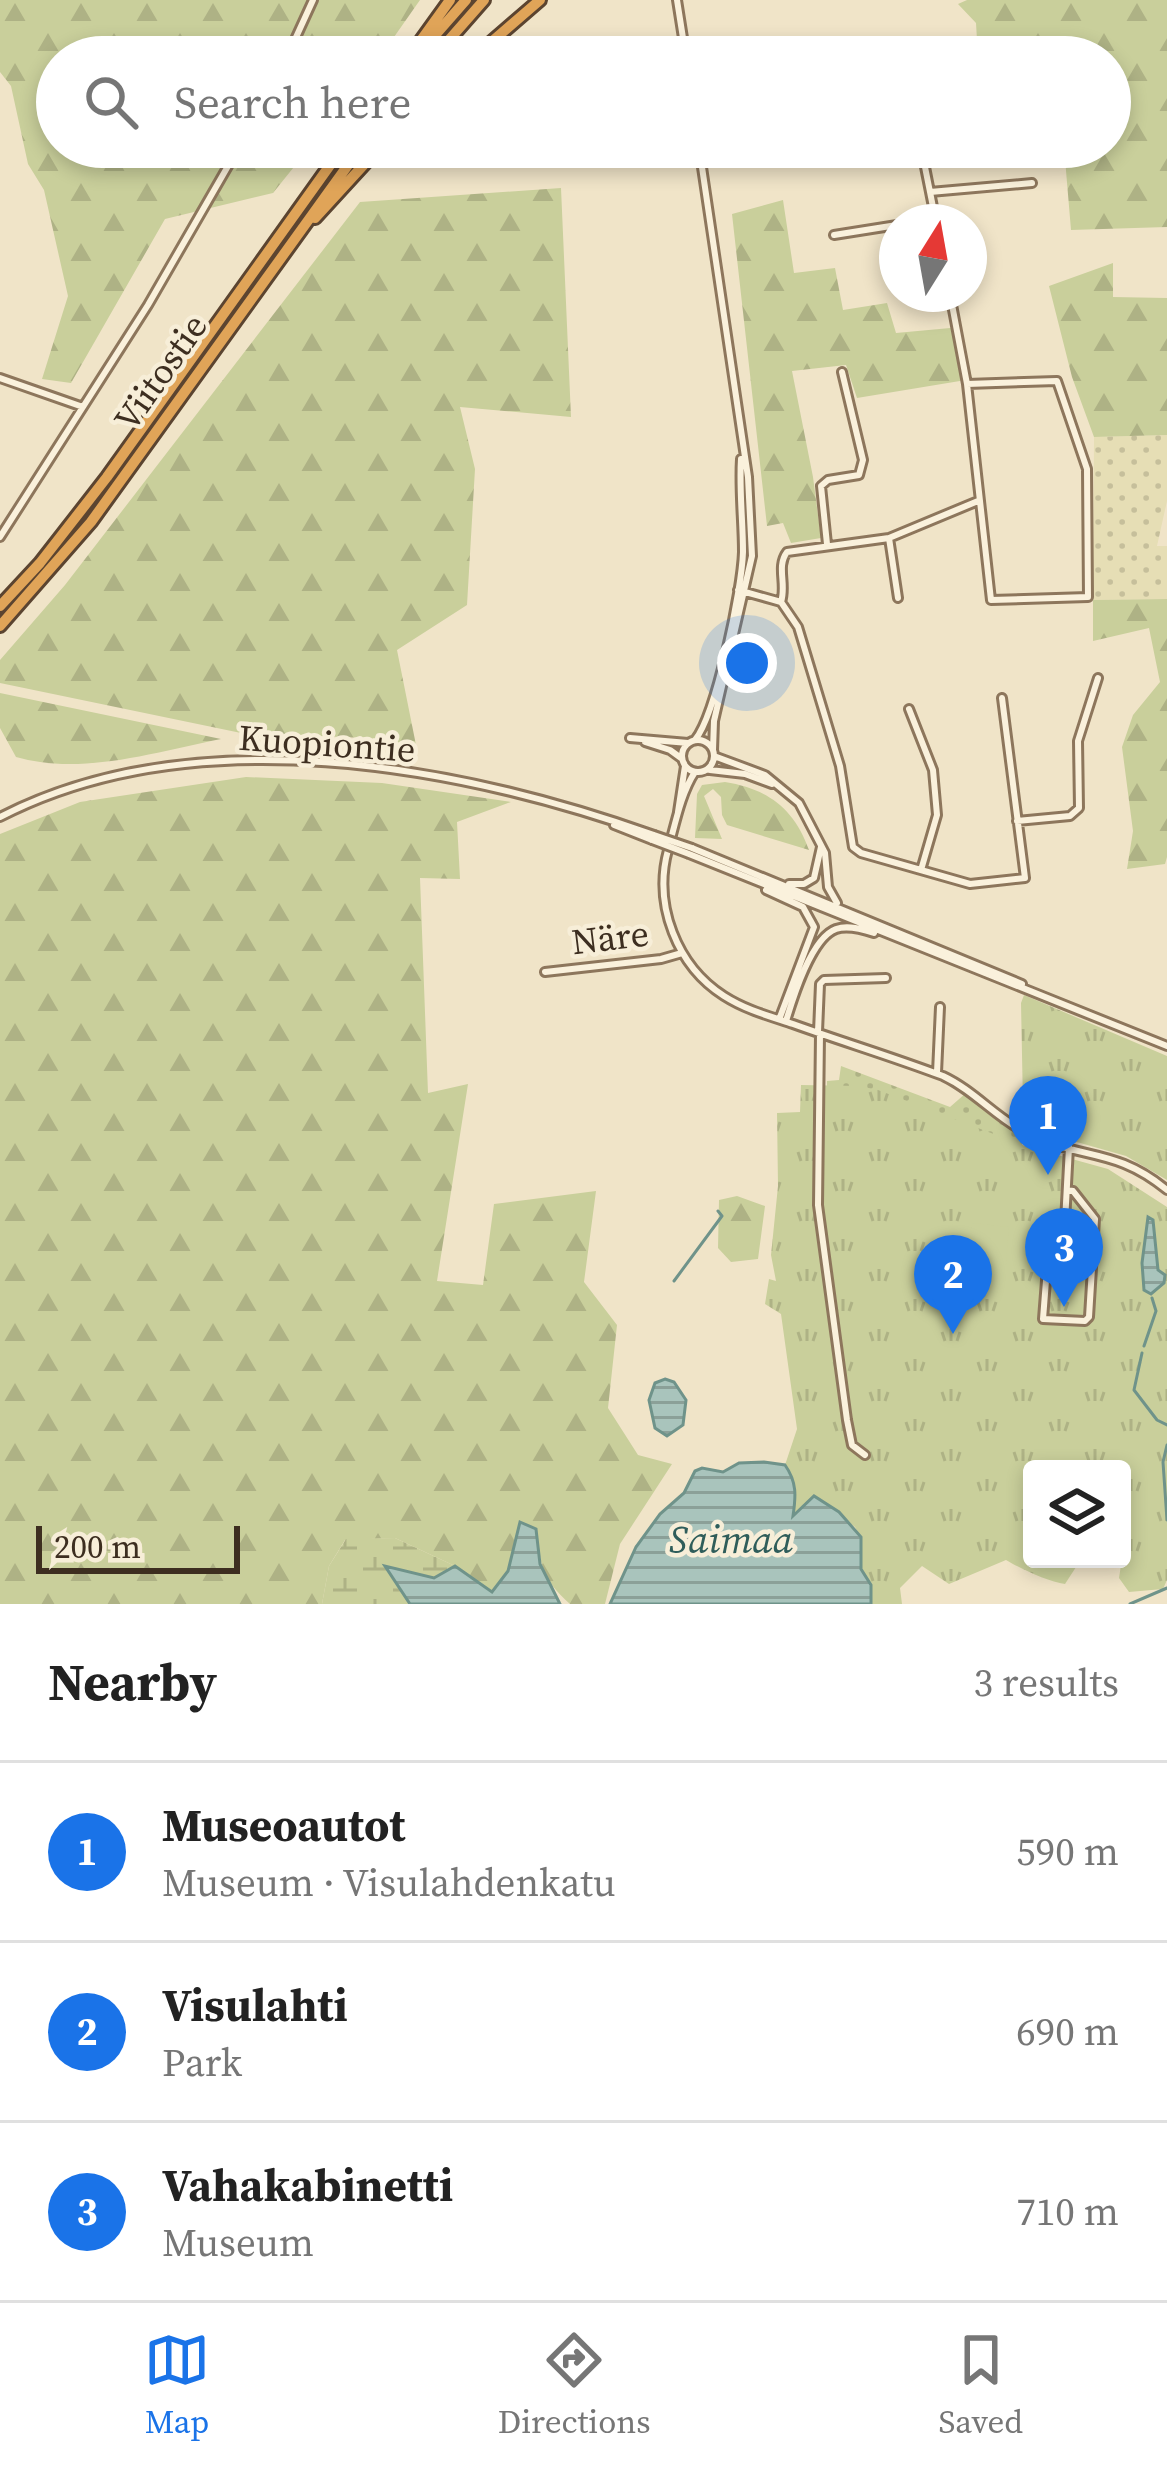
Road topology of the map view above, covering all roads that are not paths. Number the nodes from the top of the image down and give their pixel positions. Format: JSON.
{"nodes":[{"id":1,"x":313,"y":0,"type":"edge"},
{"id":2,"x":450,"y":0,"type":"edge"},
{"id":3,"x":466,"y":0,"type":"edge"},
{"id":4,"x":484,"y":0,"type":"edge"},
{"id":5,"x":540,"y":0,"type":"edge"},
{"id":6,"x":677,"y":0,"type":"edge"},
{"id":7,"x":296,"y":36,"type":"edge"},
{"id":8,"x":426,"y":36,"type":"edge"},
{"id":9,"x":432,"y":36,"type":"edge"},
{"id":10,"x":452,"y":36,"type":"edge"},
{"id":11,"x":498,"y":36,"type":"edge"},
{"id":12,"x":683,"y":36,"type":"edge"},
{"id":13,"x":228,"y":168,"type":"edge"},
{"id":14,"x":329,"y":168,"type":"edge"},
{"id":15,"x":345,"y":168,"type":"edge"},
{"id":16,"x":361,"y":168,"type":"edge"},
{"id":17,"x":702,"y":168,"type":"edge"},
{"id":18,"x":925,"y":168,"type":"edge"},
{"id":19,"x":1032,"y":183,"type":"dead end"},
{"id":20,"x":930,"y":192,"type":"junction"},
{"id":21,"x":933,"y":204,"type":"edge"},
{"id":22,"x":879,"y":228,"type":"edge"},
{"id":23,"x":834,"y":235,"type":"dead end"},
{"id":24,"x":269,"y":270,"type":"junction"},
{"id":25,"x":953,"y":312,"type":"edge"},
{"id":26,"x":842,"y":372,"type":"dead end"},
{"id":27,"x":0,"y":378,"type":"edge"},
{"id":28,"x":967,"y":383,"type":"junction"},
{"id":29,"x":82,"y":407,"type":"junction"},
{"id":30,"x":978,"y":501,"type":"junction"},
{"id":31,"x":0,"y":537,"type":"edge"},
{"id":32,"x":889,"y":538,"type":"junction"},
{"id":33,"x":827,"y":545,"type":"junction"},
{"id":34,"x":742,"y":590,"type":"junction"},
{"id":35,"x":898,"y":598,"type":"dead end"},
{"id":36,"x":781,"y":602,"type":"junction"},
{"id":37,"x":0,"y":607,"type":"edge"},
{"id":38,"x":0,"y":626,"type":"edge"},
{"id":39,"x":1098,"y":678,"type":"dead end"},
{"id":40,"x":1002,"y":698,"type":"dead end"},
{"id":41,"x":910,"y":709,"type":"dead end"},
{"id":42,"x":692,"y":742,"type":"junction"},
{"id":43,"x":713,"y":753,"type":"junction"},
{"id":44,"x":684,"y":762,"type":"junction"},
{"id":45,"x":706,"y":770,"type":"junction"},
{"id":46,"x":695,"y":772,"type":"junction"},
{"id":47,"x":785,"y":790,"type":"junction"},
{"id":48,"x":678,"y":815,"type":"junction"},
{"id":49,"x":0,"y":817,"type":"edge"},
{"id":50,"x":1017,"y":821,"type":"junction"},
{"id":51,"x":821,"y":844,"type":"junction"},
{"id":52,"x":921,"y":870,"type":"junction"},
{"id":53,"x":745,"y":873,"type":"junction"},
{"id":54,"x":862,"y":916,"type":"junction"},
{"id":55,"x":914,"y":945,"type":"junction"},
{"id":56,"x":682,"y":953,"type":"junction"},
{"id":57,"x":545,"y":972,"type":"dead end"},
{"id":58,"x":886,"y":978,"type":"dead end"},
{"id":59,"x":1052,"y":998,"type":"junction"},
{"id":60,"x":940,"y":1007,"type":"dead end"},
{"id":61,"x":782,"y":1020,"type":"junction"},
{"id":62,"x":819,"y":1034,"type":"junction"},
{"id":63,"x":1167,"y":1046,"type":"edge"},
{"id":64,"x":937,"y":1073,"type":"junction"},
{"id":65,"x":1069,"y":1147,"type":"junction"},
{"id":66,"x":1067,"y":1190,"type":"junction"},
{"id":67,"x":1167,"y":1190,"type":"edge"},
{"id":68,"x":865,"y":1455,"type":"dead end"}],
"edges":[{"from":1,"to":7,"type":"street"},
{"from":2,"to":8,"type":"highway"},
{"from":3,"to":9,"type":"highway"},
{"from":4,"to":10,"type":"highway"},
{"from":5,"to":11,"type":"highway"},
{"from":6,"to":12,"type":"street"},
{"from":13,"to":29,"type":"street"},
{"from":14,"to":37,"type":"highway","name":"Viitostie"},
{"from":15,"to":24,"type":"highway","name":"Viitostie"},
{"from":16,"to":24,"type":"highway"},
{"from":17,"to":34,"type":"street"},
{"from":18,"to":20,"type":"street"},
{"from":19,"to":20,"type":"street"},
{"from":20,"to":21,"type":"street"},
{"from":22,"to":23,"type":"street"},
{"from":24,"to":38,"type":"highway","name":"Viitostie"},
{"from":25,"to":28,"type":"street"},
{"from":26,"to":33,"type":"street"},
{"from":27,"to":29,"type":"street"},
{"from":28,"to":30,"type":"street"},
{"from":28,"to":30,"type":"street"},
{"from":29,"to":31,"type":"street"},
{"from":30,"to":32,"type":"street"},
{"from":32,"to":33,"type":"street"},
{"from":32,"to":35,"type":"street"},
{"from":33,"to":36,"type":"street"},
{"from":34,"to":36,"type":"street"},
{"from":34,"to":42,"type":"street"},
{"from":34,"to":43,"type":"street"},
{"from":36,"to":52,"type":"street"},
{"from":39,"to":50,"type":"street"},
{"from":40,"to":50,"type":"street"},
{"from":41,"to":52,"type":"street"},
{"from":42,"to":43,"type":"street"},
{"from":42,"to":44,"type":"street"},
{"from":42,"to":44,"type":"street"},
{"from":43,"to":45,"type":"street"},
{"from":43,"to":47,"type":"street"},
{"from":44,"to":46,"type":"street"},
{"from":44,"to":48,"type":"street"},
{"from":45,"to":46,"type":"street"},
{"from":45,"to":47,"type":"street"},
{"from":46,"to":48,"type":"street"},
{"from":47,"to":51,"type":"street"},
{"from":48,"to":56,"type":"street"},
{"from":49,"to":53,"type":"street","name":"Kuopiontie","bridge":true},
{"from":50,"to":52,"type":"street"},
{"from":51,"to":53,"type":"street"},
{"from":51,"to":54,"type":"street"},
{"from":53,"to":54,"type":"street","name":"Kuopiontie"},
{"from":53,"to":55,"type":"street","name":"Kuopiontie"},
{"from":53,"to":61,"type":"street"},
{"from":54,"to":59,"type":"street","name":"Kuopiontie"},
{"from":55,"to":59,"type":"street","name":"Kuopiontie"},
{"from":55,"to":61,"type":"street"},
{"from":56,"to":57,"type":"street","name":"Näre"},
{"from":56,"to":61,"type":"street"},
{"from":58,"to":62,"type":"street"},
{"from":59,"to":63,"type":"street","name":"Kuopiontie"},
{"from":60,"to":64,"type":"street"},
{"from":61,"to":62,"type":"street"},
{"from":62,"to":64,"type":"street"},
{"from":62,"to":68,"type":"street"},
{"from":64,"to":65,"type":"street"},
{"from":65,"to":66,"type":"street"},
{"from":65,"to":67,"type":"street"},
{"from":66,"to":66,"type":"street"}]}
